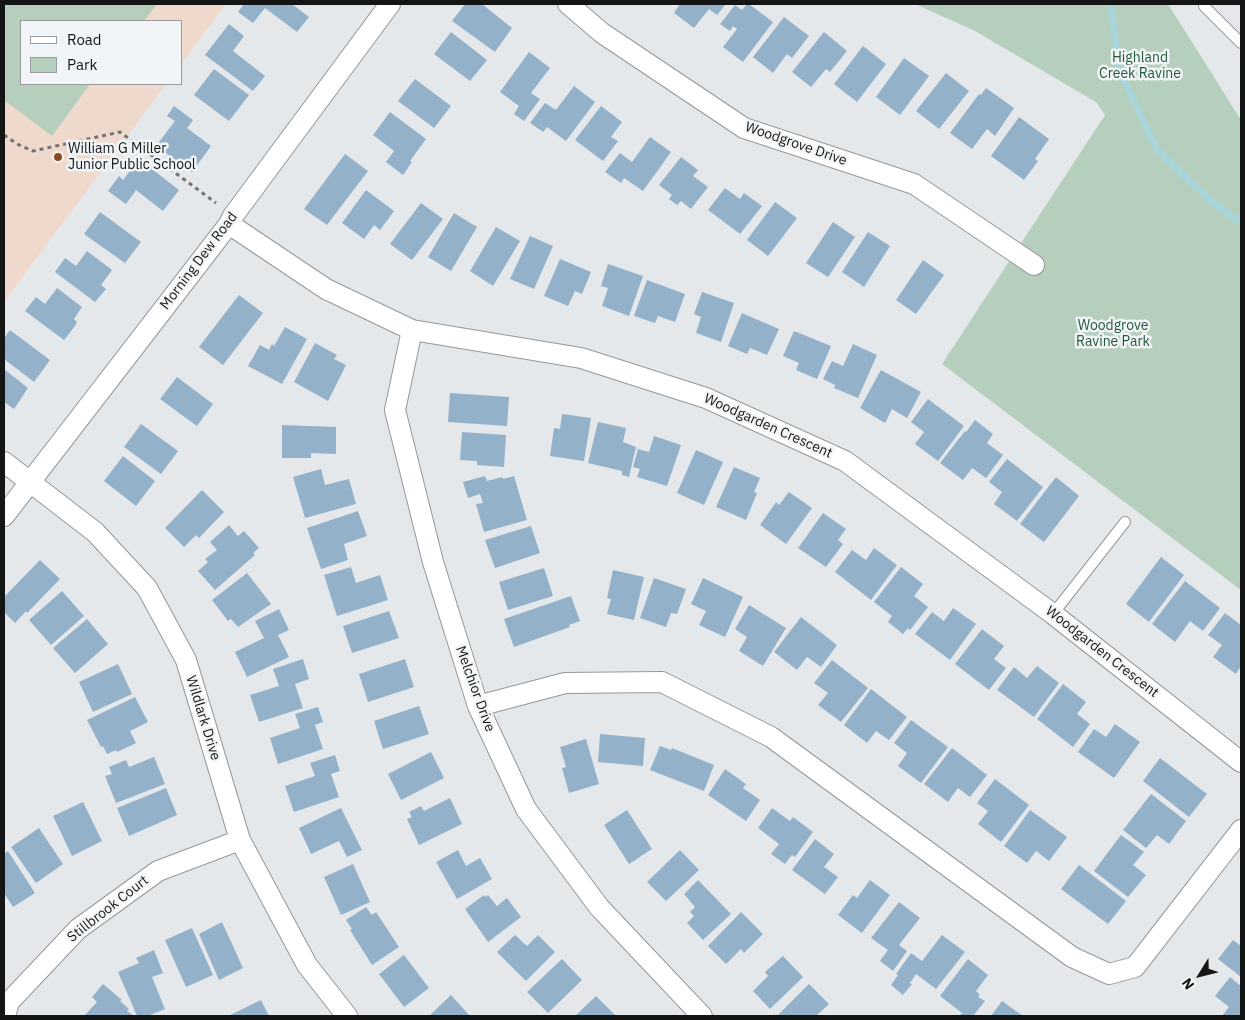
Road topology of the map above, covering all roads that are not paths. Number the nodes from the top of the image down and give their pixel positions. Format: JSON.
{"nodes":[{"id":1,"x":390,"y":4,"type":"edge"},
{"id":2,"x":568,"y":4,"type":"edge"},
{"id":3,"x":1204,"y":4,"type":"edge"},
{"id":4,"x":1241,"y":43,"type":"edge"},
{"id":5,"x":231,"y":220,"type":"junction"},
{"id":6,"x":1034,"y":264,"type":"dead end"},
{"id":7,"x":412,"y":330,"type":"junction"},
{"id":8,"x":4,"y":462,"type":"edge"},
{"id":9,"x":30,"y":481,"type":"junction"},
{"id":10,"x":4,"y":516,"type":"edge"},
{"id":11,"x":1125,"y":522,"type":"dead end"},
{"id":12,"x":1053,"y":614,"type":"junction"},
{"id":13,"x":478,"y":706,"type":"junction"},
{"id":14,"x":1241,"y":762,"type":"edge"},
{"id":15,"x":1241,"y":830,"type":"edge"},
{"id":16,"x":240,"y":840,"type":"junction"},
{"id":17,"x":5,"y":1016,"type":"edge"},
{"id":18,"x":347,"y":1016,"type":"edge"},
{"id":19,"x":702,"y":1016,"type":"edge"}],
"edges":[{"from":1,"to":5,"type":"street","name":"Morning Dew Road"},
{"from":2,"to":6,"type":"street","name":"Woodgrove Drive"},
{"from":3,"to":4,"type":"lane"},
{"from":5,"to":7,"type":"street","name":"Woodgarden Crescent"},
{"from":5,"to":9,"type":"street","name":"Morning Dew Road"},
{"from":7,"to":12,"type":"street","name":"Woodgarden Crescent"},
{"from":7,"to":13,"type":"street","name":"Melchior Drive"},
{"from":8,"to":9,"type":"street","name":"Wildlark Drive"},
{"from":9,"to":10,"type":"street","name":"Morning Dew Road"},
{"from":9,"to":16,"type":"street","name":"Wildlark Drive"},
{"from":11,"to":12,"type":"lane"},
{"from":12,"to":14,"type":"street","name":"Woodgarden Crescent"},
{"from":13,"to":15,"type":"street"},
{"from":13,"to":19,"type":"street","name":"Melchior Drive"},
{"from":16,"to":17,"type":"street","name":"Stillbrook Court"},
{"from":16,"to":18,"type":"street","name":"Wildlark Drive"}]}
